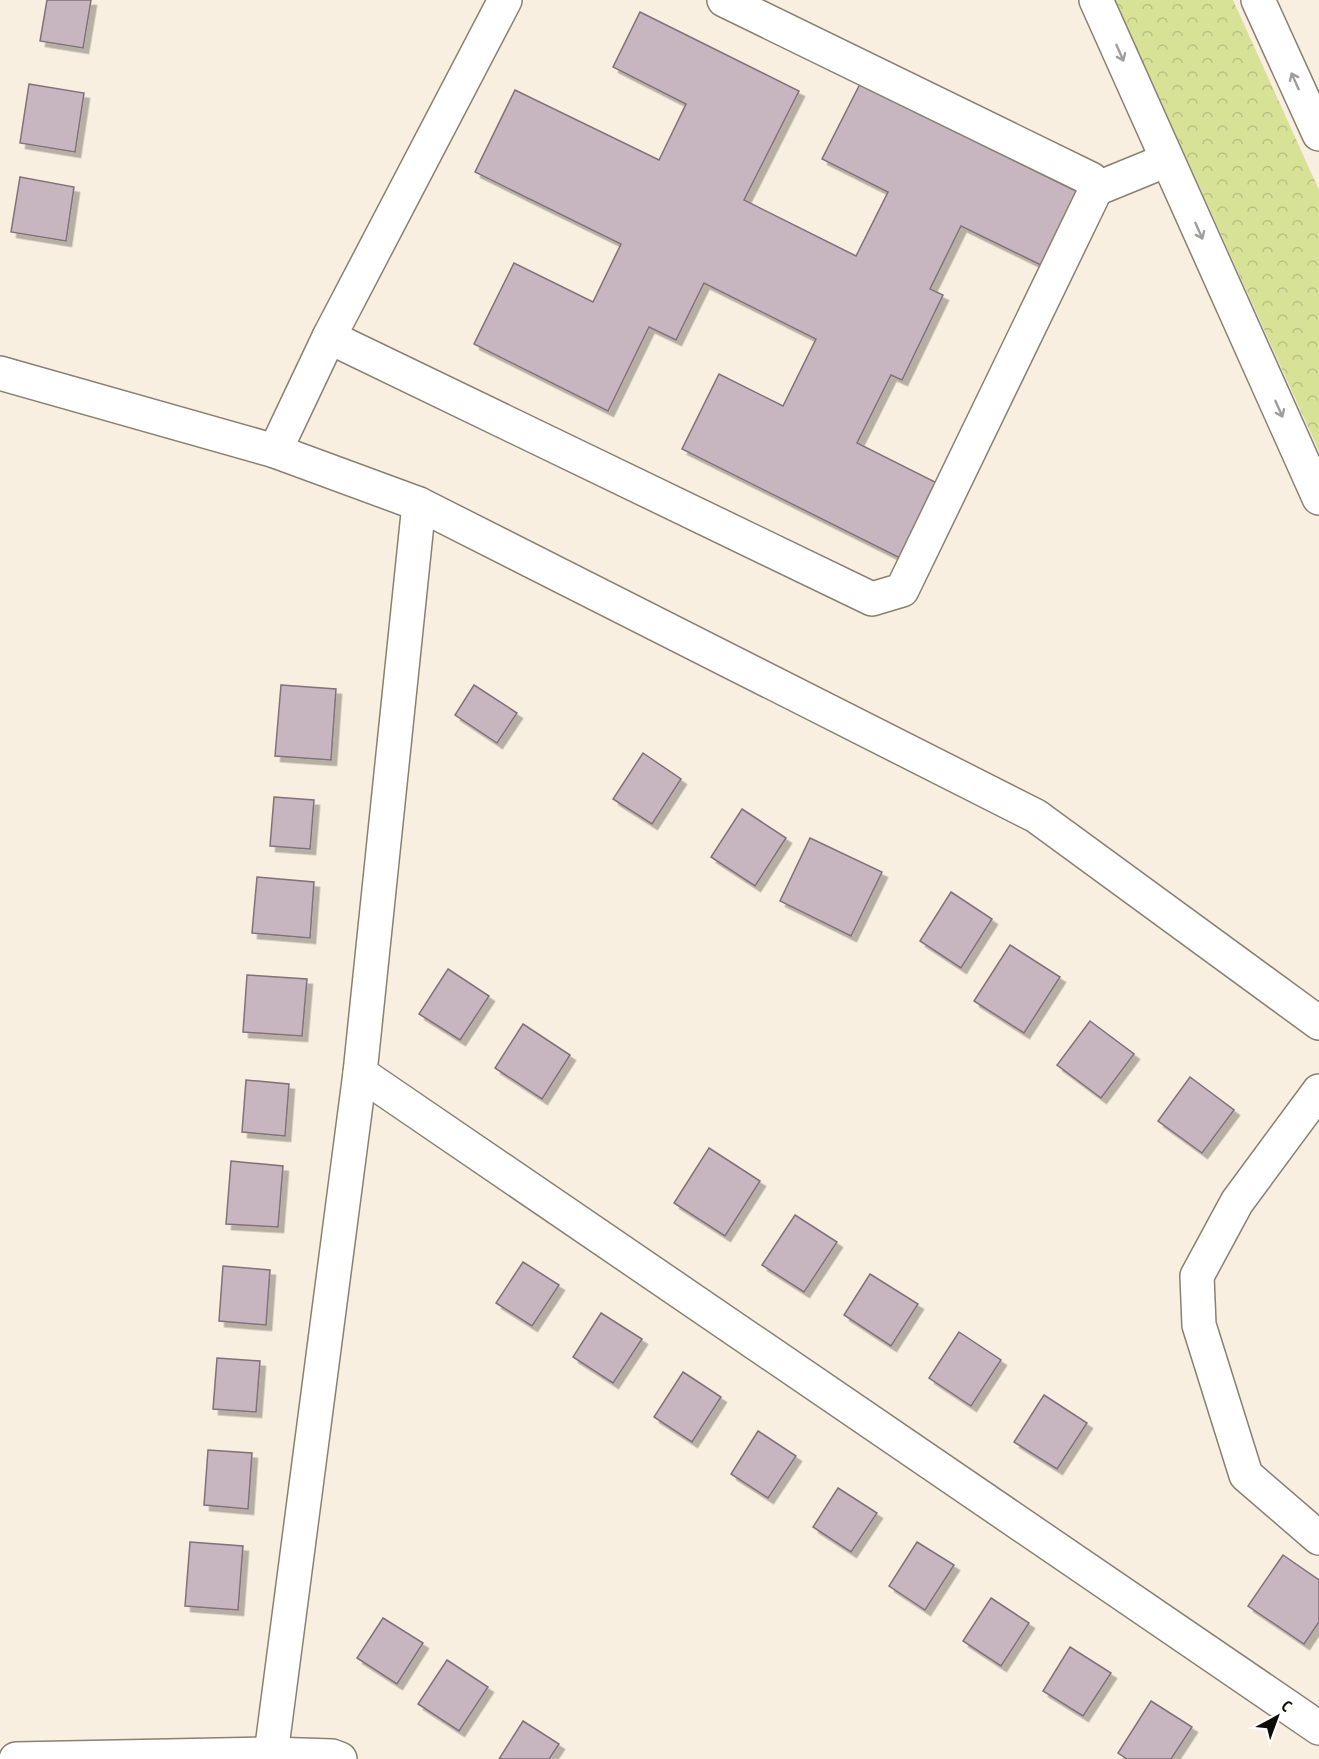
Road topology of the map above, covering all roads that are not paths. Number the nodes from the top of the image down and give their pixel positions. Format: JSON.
{"nodes":[{"id":1,"x":505,"y":0,"type":"edge"},
{"id":2,"x":724,"y":0,"type":"edge"},
{"id":3,"x":1096,"y":0,"type":"edge"},
{"id":4,"x":1258,"y":0,"type":"edge"},
{"id":5,"x":1319,"y":134,"type":"edge"},
{"id":6,"x":1167,"y":160,"type":"junction"},
{"id":7,"x":1096,"y":189,"type":"junction"},
{"id":8,"x":329,"y":337,"type":"junction"},
{"id":9,"x":0,"y":373,"type":"edge"},
{"id":10,"x":275,"y":451,"type":"junction"},
{"id":11,"x":1319,"y":498,"type":"edge"},
{"id":12,"x":419,"y":504,"type":"junction"},
{"id":13,"x":1319,"y":1023,"type":"edge"},
{"id":14,"x":360,"y":1073,"type":"junction"},
{"id":15,"x":1319,"y":1091,"type":"edge"},
{"id":16,"x":1319,"y":1538,"type":"edge"},
{"id":17,"x":1319,"y":1728,"type":"edge"},
{"id":18,"x":271,"y":1754,"type":"junction"},
{"id":19,"x":16,"y":1759,"type":"edge"},
{"id":20,"x":340,"y":1759,"type":"edge"}],
"edges":[{"from":1,"to":8,"type":"street"},
{"from":2,"to":7,"type":"street"},
{"from":3,"to":6,"type":"street","one_way":true},
{"from":5,"to":4,"type":"street","one_way":true},
{"from":6,"to":7,"type":"street"},
{"from":6,"to":11,"type":"street","one_way":true},
{"from":7,"to":8,"type":"street"},
{"from":8,"to":10,"type":"street"},
{"from":9,"to":10,"type":"street"},
{"from":10,"to":12,"type":"street"},
{"from":12,"to":13,"type":"street"},
{"from":12,"to":14,"type":"street"},
{"from":14,"to":17,"type":"street"},
{"from":14,"to":18,"type":"street"},
{"from":15,"to":16,"type":"street"},
{"from":18,"to":19,"type":"street"},
{"from":18,"to":20,"type":"street"}]}
